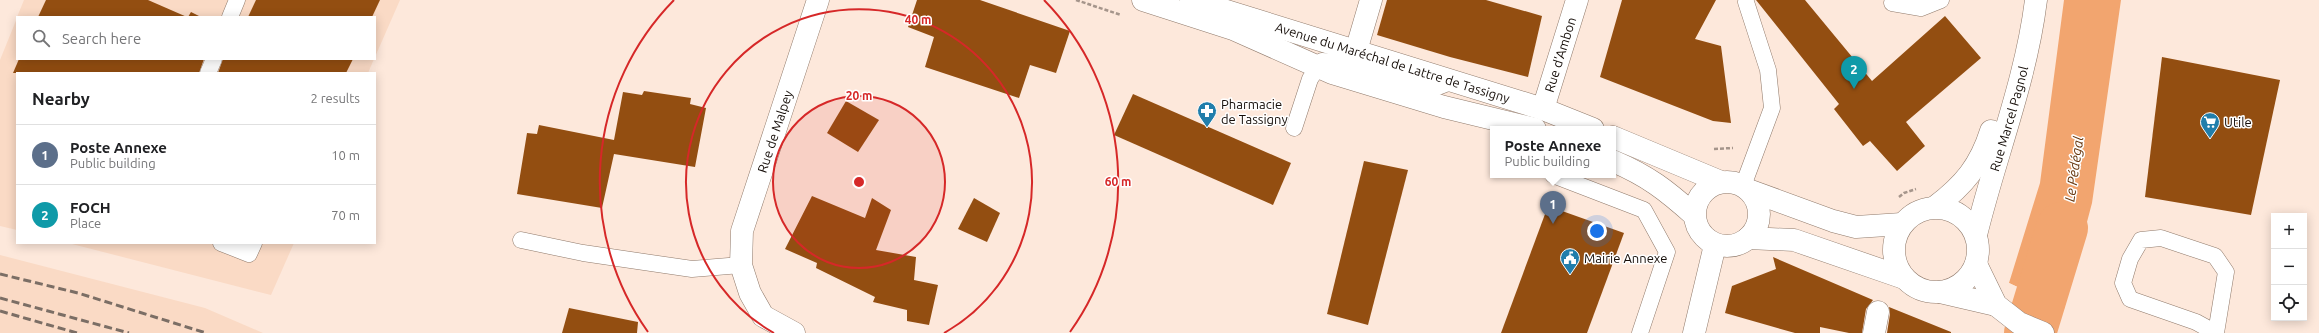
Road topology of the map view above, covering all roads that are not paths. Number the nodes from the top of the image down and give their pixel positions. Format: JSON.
{"nodes":[{"id":1,"x":237,"y":0,"type":"edge"},
{"id":2,"x":818,"y":0,"type":"edge"},
{"id":3,"x":1143,"y":0,"type":"edge"},
{"id":4,"x":1191,"y":0,"type":"edge"},
{"id":5,"x":1372,"y":0,"type":"edge"},
{"id":6,"x":1577,"y":0,"type":"edge"},
{"id":7,"x":1941,"y":0,"type":"edge"},
{"id":8,"x":2021,"y":0,"type":"edge"},
{"id":9,"x":2036,"y":0,"type":"edge"},
{"id":10,"x":1746,"y":2,"type":"dead end"},
{"id":11,"x":1892,"y":3,"type":"dead end"},
{"id":12,"x":230,"y":16,"type":"edge"},
{"id":13,"x":1356,"y":51,"type":"junction"},
{"id":14,"x":214,"y":60,"type":"edge"},
{"id":15,"x":1318,"y":66,"type":"junction"},
{"id":16,"x":208,"y":72,"type":"edge"},
{"id":17,"x":1453,"y":81,"type":"junction"},
{"id":18,"x":1543,"y":109,"type":"junction"},
{"id":19,"x":1523,"y":126,"type":"edge"},
{"id":20,"x":1586,"y":126,"type":"edge"},
{"id":21,"x":1294,"y":128,"type":"dead end"},
{"id":22,"x":1616,"y":138,"type":"edge"},
{"id":23,"x":1616,"y":162,"type":"edge"},
{"id":24,"x":1561,"y":178,"type":"edge"},
{"id":25,"x":1721,"y":182,"type":"junction"},
{"id":26,"x":1747,"y":189,"type":"junction"},
{"id":27,"x":1935,"y":207,"type":"junction"},
{"id":28,"x":1694,"y":216,"type":"junction"},
{"id":29,"x":1902,"y":224,"type":"junction"},
{"id":30,"x":1976,"y":235,"type":"junction"},
{"id":31,"x":1748,"y":238,"type":"junction"},
{"id":32,"x":521,"y":240,"type":"dead end"},
{"id":33,"x":224,"y":244,"type":"edge"},
{"id":34,"x":254,"y":244,"type":"edge"},
{"id":35,"x":1715,"y":245,"type":"junction"},
{"id":36,"x":1976,"y":264,"type":"junction"},
{"id":37,"x":741,"y":266,"type":"junction"},
{"id":38,"x":1904,"y":278,"type":"junction"},
{"id":39,"x":1940,"y":292,"type":"junction"},
{"id":40,"x":1999,"y":308,"type":"junction"},
{"id":41,"x":1878,"y":312,"type":"dead end"},
{"id":42,"x":794,"y":333,"type":"edge"},
{"id":43,"x":1640,"y":333,"type":"edge"},
{"id":44,"x":1694,"y":333,"type":"edge"},
{"id":45,"x":1874,"y":333,"type":"edge"},
{"id":46,"x":2043,"y":333,"type":"edge"},
{"id":47,"x":2216,"y":333,"type":"edge"}],
"edges":[{"from":1,"to":12,"type":"lane"},
{"from":2,"to":37,"type":"main road","name":"Rue de Malpey"},
{"from":3,"to":15,"type":"main road","name":"Avenue du Maréchal de Lattre de Tassigny"},
{"from":4,"to":13,"type":"main road","name":"Avenue du Maréchal de Lattre de Tassigny"},
{"from":5,"to":13,"type":"main road"},
{"from":6,"to":18,"type":"main road","name":"Rue d'Ambon"},
{"from":7,"to":11,"type":"lane"},
{"from":8,"to":27,"type":"main road","name":"Rue Marcel Pagnol"},
{"from":9,"to":30,"type":"main road","name":"Rue Marcel Pagnol"},
{"from":10,"to":26,"type":"lane"},
{"from":13,"to":17,"type":"main road","name":"Avenue du Maréchal de Lattre de Tassigny"},
{"from":14,"to":16,"type":"lane"},
{"from":15,"to":17,"type":"lane"},
{"from":15,"to":19,"type":"main road","name":"Avenue du Maréchal de Lattre de Tassigny"},
{"from":15,"to":21,"type":"lane"},
{"from":17,"to":18,"type":"main road","name":"Avenue du Maréchal de Lattre de Tassigny"},
{"from":18,"to":20,"type":"main road","name":"Avenue du Maréchal de Lattre de Tassigny"},
{"from":22,"to":25,"type":"main road"},
{"from":23,"to":28,"type":"main road"},
{"from":24,"to":43,"type":"lane"},
{"from":25,"to":26,"type":"main road"},
{"from":25,"to":28,"type":"main road"},
{"from":26,"to":29,"type":"main road"},
{"from":26,"to":31,"type":"main road"},
{"from":27,"to":29,"type":"main road"},
{"from":27,"to":30,"type":"main road"},
{"from":28,"to":35,"type":"main road"},
{"from":29,"to":38,"type":"main road"},
{"from":30,"to":36,"type":"main road"},
{"from":31,"to":35,"type":"main road"},
{"from":31,"to":38,"type":"main road"},
{"from":32,"to":37,"type":"lane"},
{"from":33,"to":34,"type":"lane"},
{"from":35,"to":44,"type":"main road"},
{"from":36,"to":39,"type":"main road"},
{"from":36,"to":40,"type":"main road"},
{"from":37,"to":42,"type":"main road"},
{"from":38,"to":39,"type":"main road"},
{"from":39,"to":40,"type":"main road"},
{"from":40,"to":46,"type":"main road"},
{"from":41,"to":45,"type":"main road"},
{"from":47,"to":47,"type":"lane"}]}
